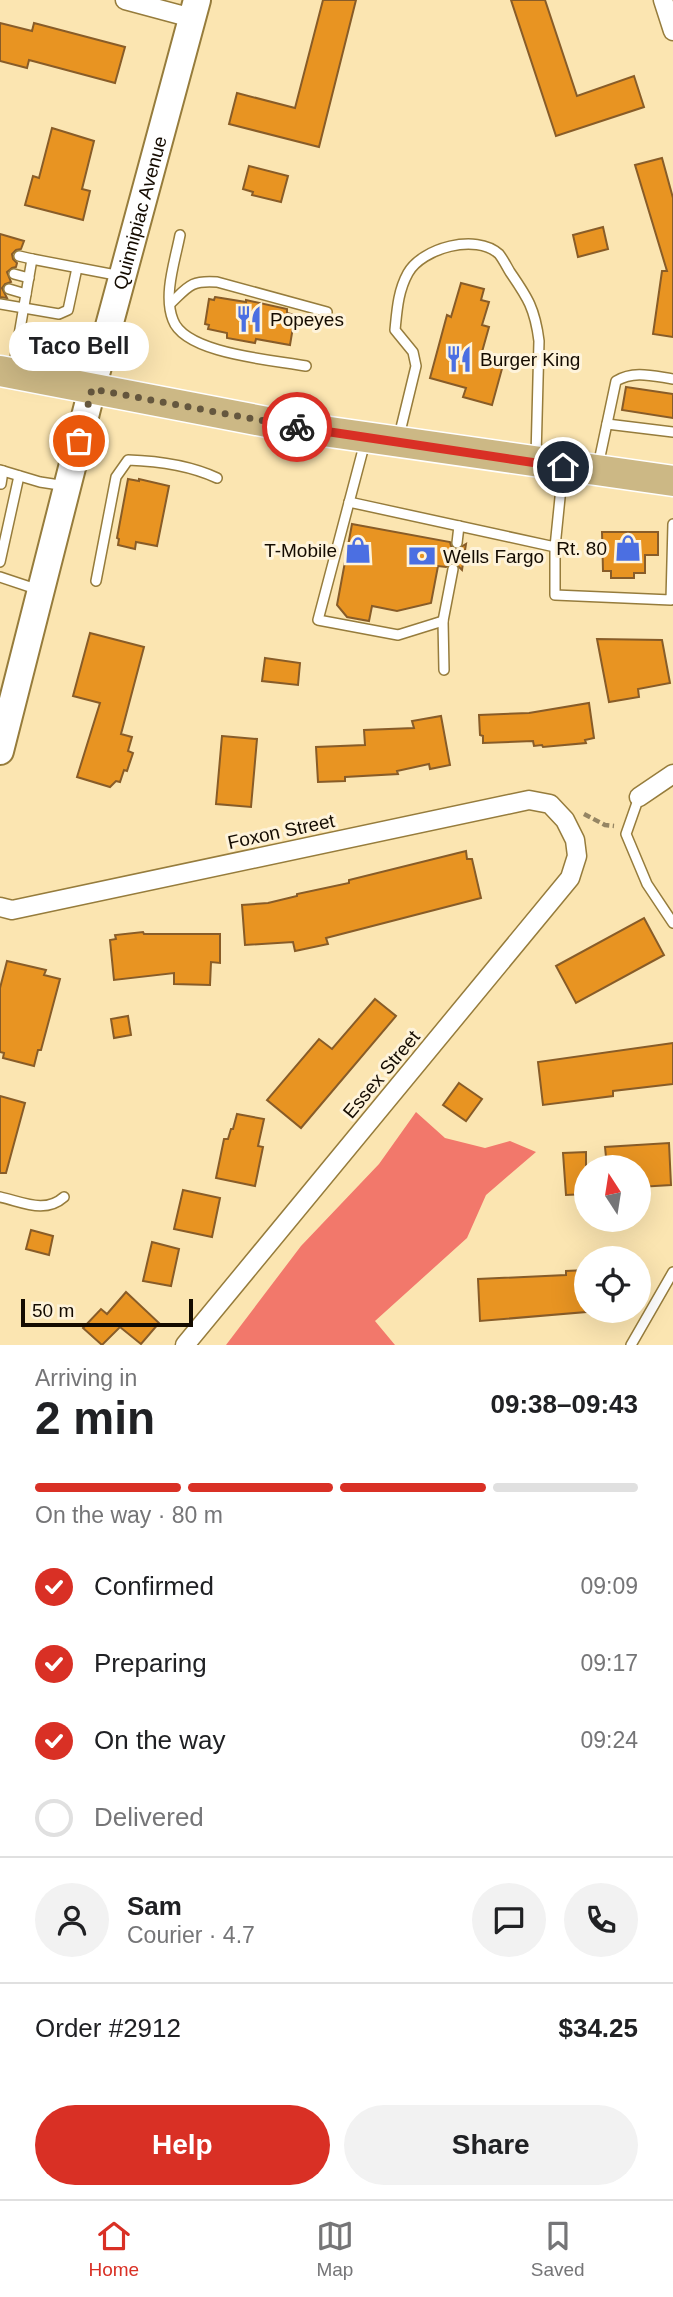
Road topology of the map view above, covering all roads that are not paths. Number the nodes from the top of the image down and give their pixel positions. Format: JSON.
{"nodes":[{"id":1,"x":125,"y":0,"type":"edge"},
{"id":2,"x":663,"y":0,"type":"edge"},
{"id":3,"x":194,"y":9,"type":"edge"},
{"id":4,"x":673,"y":31,"type":"edge"},
{"id":5,"x":180,"y":235,"type":"dead end"},
{"id":6,"x":19,"y":256,"type":"dead end"},
{"id":7,"x":32,"y":259,"type":"junction"},
{"id":8,"x":77,"y":268,"type":"junction"},
{"id":9,"x":14,"y":274,"type":"dead end"},
{"id":10,"x":123,"y":276,"type":"junction"},
{"id":11,"x":29,"y":278,"type":"junction"},
{"id":12,"x":9,"y":289,"type":"dead end"},
{"id":13,"x":26,"y":294,"type":"junction"},
{"id":14,"x":0,"y":304,"type":"edge"},
{"id":15,"x":170,"y":304,"type":"junction"},
{"id":16,"x":23,"y":309,"type":"junction"},
{"id":17,"x":327,"y":312,"type":"dead end"},
{"id":18,"x":306,"y":366,"type":"dead end"},
{"id":19,"x":6,"y":373,"type":"edge"},
{"id":20,"x":673,"y":379,"type":"edge"},
{"id":21,"x":92,"y":389,"type":"junction"},
{"id":22,"x":607,"y":424,"type":"junction"},
{"id":23,"x":673,"y":432,"type":"edge"},
{"id":24,"x":366,"y":437,"type":"junction"},
{"id":25,"x":397,"y":442,"type":"junction"},
{"id":26,"x":549,"y":464,"type":"junction"},
{"id":27,"x":2,"y":471,"type":"edge"},
{"id":28,"x":597,"y":471,"type":"junction"},
{"id":29,"x":19,"y":476,"type":"junction"},
{"id":30,"x":217,"y":478,"type":"dead end"},
{"id":31,"x":673,"y":481,"type":"edge"},
{"id":32,"x":1,"y":484,"type":"edge"},
{"id":33,"x":68,"y":486,"type":"junction"},
{"id":34,"x":349,"y":502,"type":"junction"},
{"id":35,"x":673,"y":524,"type":"edge"},
{"id":36,"x":459,"y":526,"type":"junction"},
{"id":37,"x":457,"y":543,"type":"dead end"},
{"id":38,"x":555,"y":547,"type":"junction"},
{"id":39,"x":0,"y":562,"type":"edge"},
{"id":40,"x":453,"y":569,"type":"dead end"},
{"id":41,"x":0,"y":577,"type":"edge"},
{"id":42,"x":96,"y":580,"type":"dead end"},
{"id":43,"x":41,"y":590,"type":"junction"},
{"id":44,"x":443,"y":621,"type":"junction"},
{"id":45,"x":444,"y":670,"type":"dead end"},
{"id":46,"x":0,"y":751,"type":"edge"},
{"id":47,"x":673,"y":774,"type":"edge"},
{"id":48,"x":639,"y":797,"type":"joint"},
{"id":49,"x":565,"y":820,"type":"joint"},
{"id":50,"x":0,"y":907,"type":"edge"},
{"id":51,"x":673,"y":923,"type":"edge"},
{"id":52,"x":0,"y":1197,"type":"edge"},
{"id":53,"x":64,"y":1197,"type":"dead end"},
{"id":54,"x":673,"y":1272,"type":"edge"},
{"id":55,"x":185,"y":1345,"type":"edge"},
{"id":56,"x":631,"y":1345,"type":"edge"}],
"edges":[{"from":1,"to":3,"type":"street"},
{"from":2,"to":4,"type":"street"},
{"from":3,"to":10,"type":"main road","name":"Quinnipiac Avenue"},
{"from":5,"to":15,"type":"lane"},
{"from":6,"to":7,"type":"lane"},
{"from":7,"to":8,"type":"lane"},
{"from":7,"to":11,"type":"lane"},
{"from":8,"to":10,"type":"lane"},
{"from":8,"to":16,"type":"lane"},
{"from":9,"to":11,"type":"lane"},
{"from":10,"to":21,"type":"main road","name":"Quinnipiac Avenue"},
{"from":11,"to":13,"type":"lane"},
{"from":12,"to":13,"type":"lane"},
{"from":13,"to":16,"type":"lane"},
{"from":14,"to":16,"type":"lane"},
{"from":15,"to":17,"type":"lane"},
{"from":15,"to":18,"type":"lane"},
{"from":16,"to":19,"type":"lane"},
{"from":19,"to":21,"type":"main road"},
{"from":20,"to":22,"type":"lane"},
{"from":21,"to":24,"type":"main road"},
{"from":21,"to":33,"type":"main road","name":"Quinnipiac Avenue"},
{"from":22,"to":23,"type":"lane"},
{"from":22,"to":28,"type":"lane"},
{"from":24,"to":25,"type":"main road"},
{"from":24,"to":34,"type":"lane"},
{"from":25,"to":26,"type":"main road"},
{"from":25,"to":26,"type":"lane"},
{"from":26,"to":28,"type":"main road"},
{"from":26,"to":38,"type":"lane"},
{"from":27,"to":29,"type":"lane"},
{"from":27,"to":32,"type":"lane"},
{"from":28,"to":31,"type":"main road"},
{"from":29,"to":33,"type":"lane"},
{"from":29,"to":39,"type":"lane"},
{"from":30,"to":42,"type":"lane"},
{"from":33,"to":43,"type":"main road","name":"Quinnipiac Avenue"},
{"from":34,"to":36,"type":"lane"},
{"from":34,"to":44,"type":"lane"},
{"from":35,"to":38,"type":"lane"},
{"from":36,"to":37,"type":"lane"},
{"from":36,"to":38,"type":"lane"},
{"from":40,"to":44,"type":"lane"},
{"from":41,"to":43,"type":"lane"},
{"from":43,"to":46,"type":"main road","name":"Quinnipiac Avenue"},
{"from":44,"to":45,"type":"lane"},
{"from":47,"to":48,"type":"street"},
{"from":48,"to":51,"type":"lane"},
{"from":49,"to":50,"type":"street","name":"Foxon Street"},
{"from":49,"to":55,"type":"street","name":"Essex Street"},
{"from":52,"to":53,"type":"lane"},
{"from":54,"to":56,"type":"lane"}]}
